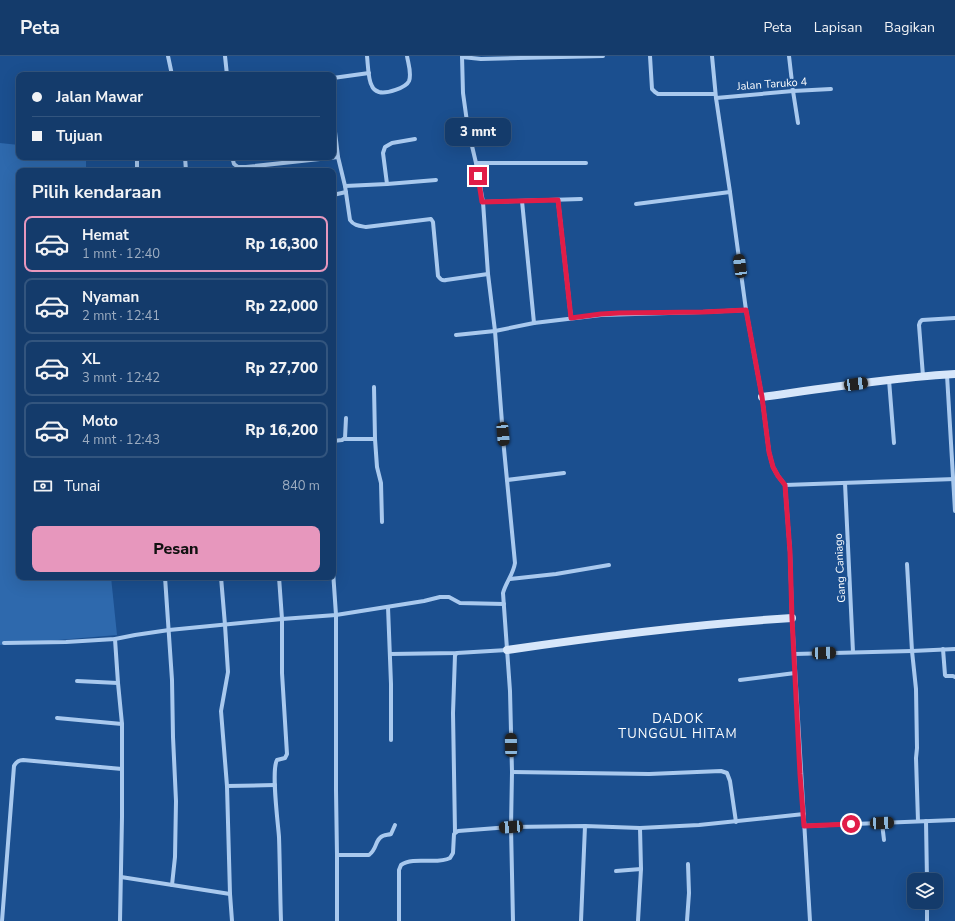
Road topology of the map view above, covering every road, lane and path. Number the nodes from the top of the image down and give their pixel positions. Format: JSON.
{"nodes":[{"id":1,"x":168,"y":56,"type":"edge"},
{"id":2,"x":225,"y":56,"type":"edge"},
{"id":3,"x":367,"y":56,"type":"edge"},
{"id":4,"x":407,"y":56,"type":"edge"},
{"id":5,"x":462,"y":56,"type":"edge"},
{"id":6,"x":603,"y":56,"type":"edge"},
{"id":7,"x":650,"y":56,"type":"edge"},
{"id":8,"x":712,"y":56,"type":"edge"},
{"id":9,"x":789,"y":56,"type":"edge"},
{"id":10,"x":505,"y":57,"type":"edge"},
{"id":11,"x":171,"y":72,"type":"edge"},
{"id":12,"x":227,"y":72,"type":"edge"},
{"id":13,"x":369,"y":73,"type":"junction"},
{"id":14,"x":336,"y":78,"type":"edge"},
{"id":15,"x":831,"y":90,"type":"dead end"},
{"id":16,"x":793,"y":91,"type":"junction"},
{"id":17,"x":715,"y":96,"type":"junction"},
{"id":18,"x":798,"y":123,"type":"dead end"},
{"id":19,"x":415,"y":139,"type":"dead end"},
{"id":20,"x":336,"y":141,"type":"edge"},
{"id":21,"x":338,"y":157,"type":"joint"},
{"id":22,"x":233,"y":160,"type":"edge"},
{"id":23,"x":310,"y":160,"type":"edge"},
{"id":24,"x":476,"y":163,"type":"junction"},
{"id":25,"x":586,"y":163,"type":"dead end"},
{"id":26,"x":436,"y":180,"type":"dead end"},
{"id":27,"x":387,"y":184,"type":"junction"},
{"id":28,"x":346,"y":186,"type":"junction"},
{"id":29,"x":346,"y":192,"type":"junction"},
{"id":30,"x":730,"y":192,"type":"junction"},
{"id":31,"x":336,"y":194,"type":"edge"},
{"id":32,"x":581,"y":199,"type":"dead end"},
{"id":33,"x":558,"y":200,"type":"junction"},
{"id":34,"x":482,"y":202,"type":"junction"},
{"id":35,"x":522,"y":202,"type":"junction"},
{"id":36,"x":636,"y":204,"type":"dead end"},
{"id":37,"x":488,"y":274,"type":"junction"},
{"id":38,"x":746,"y":310,"type":"junction"},
{"id":39,"x":571,"y":318,"type":"junction"},
{"id":40,"x":955,"y":318,"type":"edge"},
{"id":41,"x":534,"y":323,"type":"junction"},
{"id":42,"x":495,"y":331,"type":"junction"},
{"id":43,"x":456,"y":335,"type":"dead end"},
{"id":44,"x":951,"y":374,"type":"edge"},
{"id":45,"x":924,"y":376,"type":"junction"},
{"id":46,"x":890,"y":379,"type":"junction"},
{"id":47,"x":374,"y":387,"type":"dead end"},
{"id":48,"x":762,"y":397,"type":"junction"},
{"id":49,"x":346,"y":418,"type":"dead end"},
{"id":50,"x":345,"y":439,"type":"junction"},
{"id":51,"x":375,"y":439,"type":"junction"},
{"id":52,"x":336,"y":440,"type":"edge"},
{"id":53,"x":894,"y":442,"type":"dead end"},
{"id":54,"x":564,"y":473,"type":"dead end"},
{"id":55,"x":954,"y":479,"type":"edge"},
{"id":56,"x":507,"y":480,"type":"junction"},
{"id":57,"x":846,"y":483,"type":"junction"},
{"id":58,"x":785,"y":485,"type":"junction"},
{"id":59,"x":955,"y":511,"type":"edge"},
{"id":60,"x":382,"y":522,"type":"dead end"},
{"id":61,"x":907,"y":564,"type":"dead end"},
{"id":62,"x":609,"y":565,"type":"dead end"},
{"id":63,"x":510,"y":579,"type":"junction"},
{"id":64,"x":165,"y":580,"type":"edge"},
{"id":65,"x":221,"y":580,"type":"edge"},
{"id":66,"x":279,"y":580,"type":"edge"},
{"id":67,"x":334,"y":580,"type":"edge"},
{"id":68,"x":504,"y":604,"type":"junction"},
{"id":69,"x":388,"y":607,"type":"junction"},
{"id":70,"x":336,"y":615,"type":"junction"},
{"id":71,"x":792,"y":618,"type":"junction"},
{"id":72,"x":282,"y":619,"type":"junction"},
{"id":73,"x":225,"y":625,"type":"junction"},
{"id":74,"x":169,"y":630,"type":"junction"},
{"id":75,"x":115,"y":639,"type":"junction"},
{"id":76,"x":4,"y":643,"type":"dead end"},
{"id":77,"x":943,"y":649,"type":"junction"},
{"id":78,"x":955,"y":649,"type":"edge"},
{"id":79,"x":507,"y":650,"type":"junction"},
{"id":80,"x":912,"y":651,"type":"junction"},
{"id":81,"x":853,"y":652,"type":"junction"},
{"id":82,"x":457,"y":653,"type":"junction"},
{"id":83,"x":390,"y":654,"type":"junction"},
{"id":84,"x":794,"y":654,"type":"junction"},
{"id":85,"x":795,"y":673,"type":"junction"},
{"id":86,"x":955,"y":677,"type":"edge"},
{"id":87,"x":740,"y":680,"type":"dead end"},
{"id":88,"x":77,"y":681,"type":"dead end"},
{"id":89,"x":118,"y":683,"type":"junction"},
{"id":90,"x":57,"y":718,"type":"dead end"},
{"id":91,"x":122,"y":724,"type":"junction"},
{"id":92,"x":391,"y":740,"type":"dead end"},
{"id":93,"x":122,"y":769,"type":"junction"},
{"id":94,"x":512,"y":772,"type":"junction"},
{"id":95,"x":275,"y":784,"type":"junction"},
{"id":96,"x":227,"y":786,"type":"junction"},
{"id":97,"x":804,"y":814,"type":"junction"},
{"id":98,"x":926,"y":820,"type":"junction"},
{"id":99,"x":955,"y":820,"type":"edge"},
{"id":100,"x":918,"y":821,"type":"junction"},
{"id":101,"x":736,"y":822,"type":"junction"},
{"id":102,"x":882,"y":823,"type":"junction"},
{"id":103,"x":395,"y":825,"type":"dead end"},
{"id":104,"x":585,"y":826,"type":"junction"},
{"id":105,"x":804,"y":826,"type":"junction"},
{"id":106,"x":511,"y":827,"type":"junction"},
{"id":107,"x":640,"y":828,"type":"junction"},
{"id":108,"x":456,"y":832,"type":"junction"},
{"id":109,"x":884,"y":840,"type":"dead end"},
{"id":110,"x":338,"y":855,"type":"junction"},
{"id":111,"x":688,"y":864,"type":"dead end"},
{"id":112,"x":641,"y":869,"type":"junction"},
{"id":113,"x":616,"y":871,"type":"dead end"},
{"id":114,"x":927,"y":873,"type":"edge"},
{"id":115,"x":121,"y":877,"type":"junction"},
{"id":116,"x":172,"y":885,"type":"junction"},
{"id":117,"x":230,"y":894,"type":"junction"},
{"id":118,"x":927,"y":909,"type":"edge"},
{"id":119,"x":2,"y":921,"type":"edge"},
{"id":120,"x":120,"y":921,"type":"edge"},
{"id":121,"x":232,"y":921,"type":"edge"},
{"id":122,"x":281,"y":921,"type":"edge"},
{"id":123,"x":337,"y":921,"type":"edge"},
{"id":124,"x":399,"y":921,"type":"edge"},
{"id":125,"x":513,"y":921,"type":"edge"},
{"id":126,"x":581,"y":921,"type":"edge"},
{"id":127,"x":638,"y":921,"type":"edge"},
{"id":128,"x":687,"y":921,"type":"edge"},
{"id":129,"x":810,"y":921,"type":"edge"},
{"id":130,"x":927,"y":921,"type":"edge"}],
"edges":[{"from":1,"to":11,"type":"street"},
{"from":2,"to":12,"type":"street"},
{"from":3,"to":13,"type":"street"},
{"from":4,"to":13,"type":"street"},
{"from":5,"to":10,"type":"street"},
{"from":5,"to":24,"type":"street"},
{"from":6,"to":10,"type":"street"},
{"from":7,"to":17,"type":"street","name":"Jalan Taruko 4"},
{"from":8,"to":17,"type":"street"},
{"from":9,"to":16,"type":"street"},
{"from":13,"to":14,"type":"street"},
{"from":15,"to":16,"type":"street","name":"Jalan Taruko 4"},
{"from":16,"to":17,"type":"street","name":"Jalan Taruko 4"},
{"from":16,"to":18,"type":"street"},
{"from":17,"to":30,"type":"street"},
{"from":19,"to":27,"type":"street"},
{"from":20,"to":21,"type":"street"},
{"from":21,"to":28,"type":"street"},
{"from":22,"to":23,"type":"street"},
{"from":24,"to":25,"type":"street"},
{"from":24,"to":34,"type":"street"},
{"from":26,"to":27,"type":"street"},
{"from":27,"to":28,"type":"street"},
{"from":28,"to":29,"type":"street"},
{"from":29,"to":31,"type":"street"},
{"from":29,"to":37,"type":"street"},
{"from":30,"to":36,"type":"street"},
{"from":30,"to":38,"type":"street"},
{"from":32,"to":33,"type":"street"},
{"from":33,"to":35,"type":"street"},
{"from":33,"to":39,"type":"street"},
{"from":34,"to":35,"type":"street"},
{"from":34,"to":37,"type":"street"},
{"from":35,"to":41,"type":"street"},
{"from":37,"to":42,"type":"street"},
{"from":38,"to":39,"type":"street"},
{"from":38,"to":48,"type":"street"},
{"from":39,"to":41,"type":"street"},
{"from":40,"to":45,"type":"street"},
{"from":41,"to":42,"type":"street"},
{"from":42,"to":43,"type":"street"},
{"from":42,"to":56,"type":"street"},
{"from":44,"to":45,"type":"street"},
{"from":44,"to":55,"type":"street"},
{"from":45,"to":46,"type":"street"},
{"from":46,"to":48,"type":"street"},
{"from":46,"to":53,"type":"street"},
{"from":47,"to":51,"type":"street"},
{"from":48,"to":58,"type":"street"},
{"from":49,"to":50,"type":"street"},
{"from":50,"to":51,"type":"street"},
{"from":50,"to":52,"type":"street"},
{"from":51,"to":60,"type":"street"},
{"from":54,"to":56,"type":"street"},
{"from":55,"to":57,"type":"street"},
{"from":55,"to":59,"type":"street"},
{"from":56,"to":63,"type":"street"},
{"from":57,"to":58,"type":"street"},
{"from":57,"to":81,"type":"street","name":"Gang Caniago"},
{"from":58,"to":71,"type":"street"},
{"from":61,"to":80,"type":"street"},
{"from":62,"to":63,"type":"street"},
{"from":63,"to":68,"type":"street"},
{"from":64,"to":74,"type":"street"},
{"from":65,"to":73,"type":"street"},
{"from":66,"to":72,"type":"street"},
{"from":67,"to":70,"type":"street"},
{"from":68,"to":69,"type":"street"},
{"from":68,"to":79,"type":"street"},
{"from":69,"to":70,"type":"street"},
{"from":69,"to":83,"type":"street"},
{"from":70,"to":72,"type":"street"},
{"from":70,"to":110,"type":"street"},
{"from":71,"to":79,"type":"street"},
{"from":71,"to":84,"type":"street"},
{"from":72,"to":73,"type":"street"},
{"from":72,"to":95,"type":"street"},
{"from":73,"to":74,"type":"street"},
{"from":73,"to":96,"type":"street"},
{"from":74,"to":75,"type":"street"},
{"from":74,"to":116,"type":"street"},
{"from":75,"to":76,"type":"street"},
{"from":75,"to":89,"type":"street"},
{"from":77,"to":78,"type":"street"},
{"from":77,"to":80,"type":"street"},
{"from":77,"to":86,"type":"street"},
{"from":79,"to":82,"type":"street"},
{"from":79,"to":94,"type":"street"},
{"from":80,"to":81,"type":"street"},
{"from":80,"to":100,"type":"street"},
{"from":81,"to":84,"type":"street"},
{"from":82,"to":83,"type":"street"},
{"from":82,"to":108,"type":"street"},
{"from":83,"to":92,"type":"street"},
{"from":84,"to":85,"type":"street"},
{"from":85,"to":87,"type":"street"},
{"from":85,"to":97,"type":"street"},
{"from":88,"to":89,"type":"street"},
{"from":89,"to":91,"type":"street"},
{"from":90,"to":91,"type":"street"},
{"from":91,"to":93,"type":"street"},
{"from":93,"to":115,"type":"street"},
{"from":93,"to":119,"type":"street"},
{"from":94,"to":101,"type":"street"},
{"from":94,"to":106,"type":"street"},
{"from":95,"to":96,"type":"street"},
{"from":95,"to":122,"type":"street"},
{"from":96,"to":117,"type":"street"},
{"from":97,"to":101,"type":"street"},
{"from":97,"to":105,"type":"street"},
{"from":98,"to":99,"type":"street"},
{"from":98,"to":100,"type":"street"},
{"from":98,"to":114,"type":"street"},
{"from":100,"to":102,"type":"street"},
{"from":101,"to":107,"type":"street"},
{"from":102,"to":105,"type":"street"},
{"from":102,"to":109,"type":"street"},
{"from":103,"to":110,"type":"street"},
{"from":104,"to":106,"type":"street"},
{"from":104,"to":107,"type":"street"},
{"from":104,"to":126,"type":"street"},
{"from":105,"to":129,"type":"street"},
{"from":106,"to":108,"type":"street"},
{"from":106,"to":125,"type":"street"},
{"from":107,"to":112,"type":"street"},
{"from":108,"to":124,"type":"street"},
{"from":110,"to":123,"type":"street"},
{"from":111,"to":128,"type":"street"},
{"from":112,"to":113,"type":"street"},
{"from":112,"to":127,"type":"street"},
{"from":115,"to":116,"type":"street"},
{"from":115,"to":120,"type":"street"},
{"from":116,"to":117,"type":"street"},
{"from":117,"to":121,"type":"street"},
{"from":118,"to":130,"type":"street"}]}
